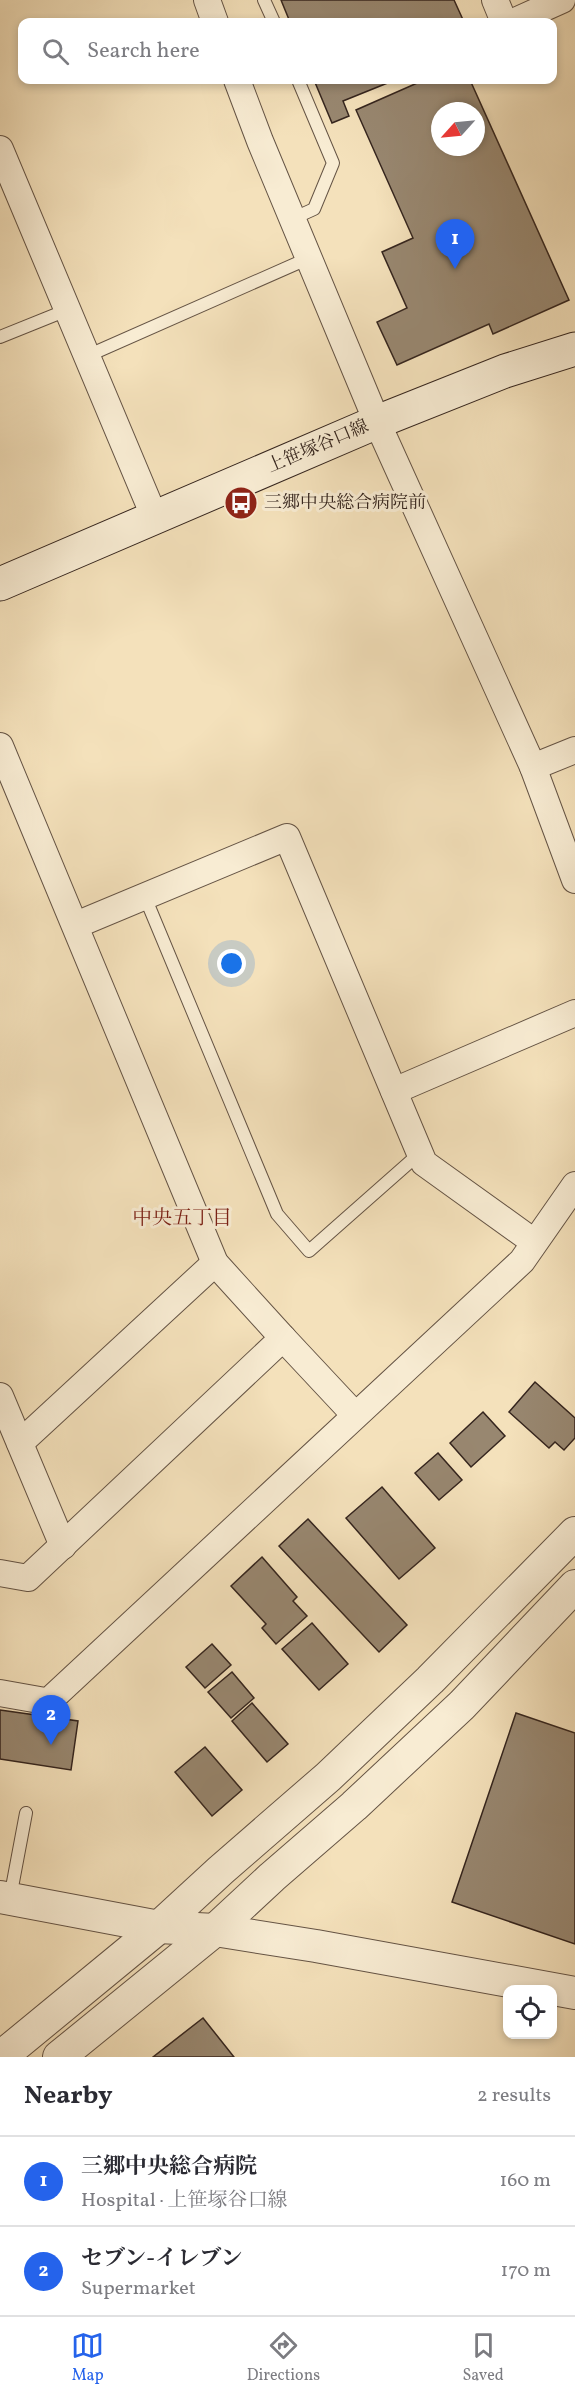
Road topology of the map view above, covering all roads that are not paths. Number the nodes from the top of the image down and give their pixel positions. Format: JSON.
{"nodes":[{"id":1,"x":207,"y":0,"type":"edge"},
{"id":2,"x":264,"y":0,"type":"edge"},
{"id":3,"x":495,"y":0,"type":"edge"},
{"id":4,"x":562,"y":0,"type":"edge"},
{"id":5,"x":214,"y":18,"type":"edge"},
{"id":6,"x":272,"y":18,"type":"edge"},
{"id":7,"x":502,"y":18,"type":"edge"},
{"id":8,"x":522,"y":18,"type":"edge"},
{"id":9,"x":239,"y":84,"type":"edge"},
{"id":10,"x":300,"y":84,"type":"edge"},
{"id":11,"x":0,"y":148,"type":"edge"},
{"id":12,"x":292,"y":219,"type":"junction"},
{"id":13,"x":309,"y":258,"type":"junction"},
{"id":14,"x":67,"y":310,"type":"junction"},
{"id":15,"x":0,"y":337,"type":"edge"},
{"id":16,"x":575,"y":349,"type":"edge"},
{"id":17,"x":87,"y":356,"type":"junction"},
{"id":18,"x":377,"y":422,"type":"junction"},
{"id":19,"x":154,"y":516,"type":"junction"},
{"id":20,"x":0,"y":584,"type":"edge"},
{"id":21,"x":0,"y":746,"type":"edge"},
{"id":22,"x":575,"y":750,"type":"edge"},
{"id":23,"x":532,"y":767,"type":"junction"},
{"id":24,"x":570,"y":850,"type":"edge"},
{"id":25,"x":575,"y":880,"type":"edge"},
{"id":26,"x":145,"y":897,"type":"junction"},
{"id":27,"x":76,"y":926,"type":"junction"},
{"id":28,"x":575,"y":1013,"type":"edge"},
{"id":29,"x":394,"y":1091,"type":"junction"},
{"id":30,"x":420,"y":1153,"type":"junction"},
{"id":31,"x":575,"y":1185,"type":"edge"},
{"id":32,"x":534,"y":1242,"type":"junction"},
{"id":33,"x":215,"y":1263,"type":"junction"},
{"id":34,"x":283,"y":1338,"type":"junction"},
{"id":35,"x":0,"y":1396,"type":"edge"},
{"id":36,"x":355,"y":1415,"type":"junction"},
{"id":37,"x":20,"y":1443,"type":"junction"},
{"id":38,"x":575,"y":1533,"type":"edge"},
{"id":39,"x":63,"y":1546,"type":"junction"},
{"id":40,"x":0,"y":1573,"type":"edge"},
{"id":41,"x":575,"y":1586,"type":"edge"},
{"id":42,"x":0,"y":1693,"type":"edge"},
{"id":43,"x":26,"y":1813,"type":"dead end"},
{"id":44,"x":5,"y":1898,"type":"edge"},
{"id":45,"x":159,"y":1927,"type":"junction"},
{"id":46,"x":215,"y":1930,"type":"junction"},
{"id":47,"x":575,"y":1993,"type":"edge"},
{"id":48,"x":1,"y":2057,"type":"edge"},
{"id":49,"x":59,"y":2057,"type":"edge"}],
"edges":[{"from":1,"to":5,"type":"street"},
{"from":2,"to":6,"type":"lane"},
{"from":3,"to":7,"type":"street"},
{"from":4,"to":8,"type":"street"},
{"from":9,"to":12,"type":"street"},
{"from":10,"to":12,"type":"lane"},
{"from":11,"to":14,"type":"street"},
{"from":12,"to":13,"type":"street"},
{"from":13,"to":17,"type":"lane"},
{"from":13,"to":18,"type":"street"},
{"from":14,"to":15,"type":"lane"},
{"from":14,"to":17,"type":"street"},
{"from":16,"to":18,"type":"main road","name":"上笹塚谷口線"},
{"from":17,"to":19,"type":"street"},
{"from":18,"to":19,"type":"main road","name":"上笹塚谷口線"},
{"from":18,"to":23,"type":"street"},
{"from":19,"to":20,"type":"main road","name":"上笹塚谷口線"},
{"from":21,"to":27,"type":"street"},
{"from":22,"to":23,"type":"street"},
{"from":23,"to":24,"type":"street"},
{"from":24,"to":25,"type":"street"},
{"from":26,"to":27,"type":"street"},
{"from":26,"to":29,"type":"street"},
{"from":26,"to":30,"type":"lane"},
{"from":27,"to":33,"type":"street"},
{"from":28,"to":29,"type":"street"},
{"from":29,"to":30,"type":"street"},
{"from":30,"to":32,"type":"street"},
{"from":31,"to":32,"type":"street"},
{"from":32,"to":36,"type":"street"},
{"from":33,"to":34,"type":"street"},
{"from":33,"to":37,"type":"street"},
{"from":34,"to":36,"type":"street"},
{"from":34,"to":39,"type":"street"},
{"from":35,"to":37,"type":"street"},
{"from":36,"to":42,"type":"street"},
{"from":37,"to":39,"type":"street"},
{"from":38,"to":45,"type":"street"},
{"from":39,"to":40,"type":"street"},
{"from":41,"to":46,"type":"street"},
{"from":43,"to":44,"type":"lane"},
{"from":44,"to":45,"type":"street"},
{"from":45,"to":46,"type":"street"},
{"from":45,"to":48,"type":"street"},
{"from":46,"to":47,"type":"street"},
{"from":46,"to":49,"type":"street"}]}
